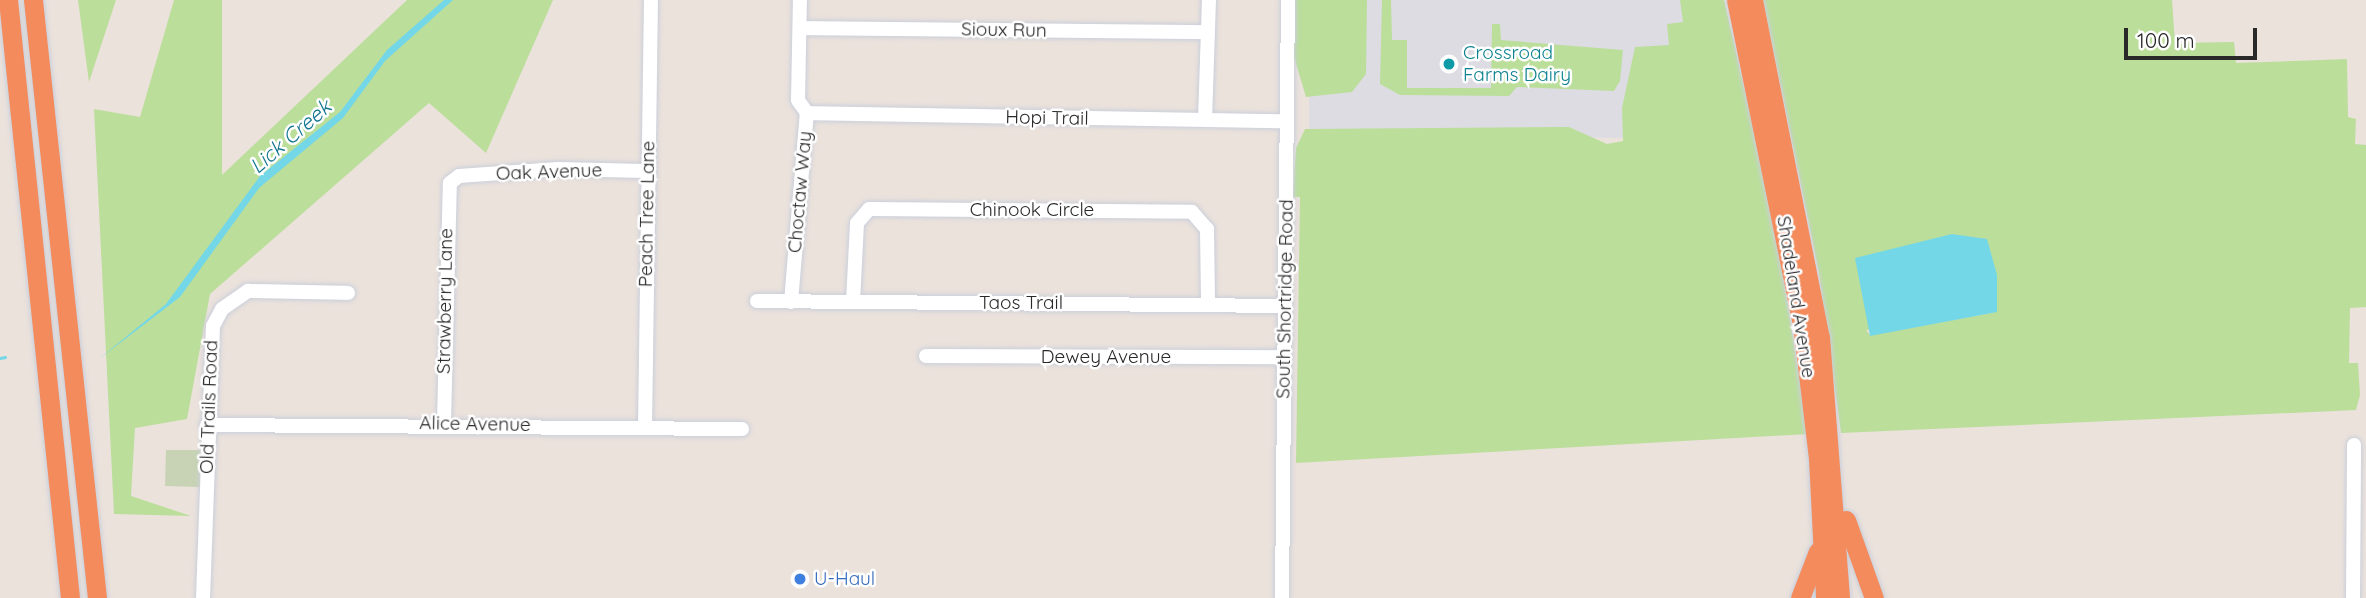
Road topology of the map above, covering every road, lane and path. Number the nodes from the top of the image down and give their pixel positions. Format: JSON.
{"nodes":[{"id":1,"x":8,"y":0,"type":"edge"},
{"id":2,"x":33,"y":0,"type":"edge"},
{"id":3,"x":651,"y":0,"type":"edge"},
{"id":4,"x":800,"y":0,"type":"edge"},
{"id":5,"x":1209,"y":0,"type":"edge"},
{"id":6,"x":1288,"y":0,"type":"edge"},
{"id":7,"x":1736,"y":0,"type":"edge"},
{"id":8,"x":1753,"y":0,"type":"edge"},
{"id":9,"x":800,"y":27,"type":"junction"},
{"id":10,"x":1208,"y":32,"type":"junction"},
{"id":11,"x":807,"y":113,"type":"junction"},
{"id":12,"x":1205,"y":120,"type":"junction"},
{"id":13,"x":1287,"y":121,"type":"junction"},
{"id":14,"x":646,"y":171,"type":"junction"},
{"id":15,"x":452,"y":181,"type":"joint"},
{"id":16,"x":348,"y":293,"type":"dead end"},
{"id":17,"x":757,"y":302,"type":"dead end"},
{"id":18,"x":790,"y":302,"type":"junction"},
{"id":19,"x":853,"y":302,"type":"junction"},
{"id":20,"x":1208,"y":305,"type":"junction"},
{"id":21,"x":1285,"y":306,"type":"junction"},
{"id":22,"x":926,"y":356,"type":"dead end"},
{"id":23,"x":1285,"y":358,"type":"junction"},
{"id":24,"x":444,"y":422,"type":"junction"},
{"id":25,"x":207,"y":425,"type":"junction"},
{"id":26,"x":645,"y":428,"type":"junction"},
{"id":27,"x":742,"y":429,"type":"dead end"},
{"id":28,"x":2354,"y":445,"type":"dead end"},
{"id":29,"x":1837,"y":493,"type":"junction"},
{"id":30,"x":1822,"y":523,"type":"junction"},
{"id":31,"x":70,"y":598,"type":"edge"},
{"id":32,"x":97,"y":598,"type":"edge"},
{"id":33,"x":203,"y":598,"type":"edge"},
{"id":34,"x":1282,"y":598,"type":"edge"},
{"id":35,"x":1800,"y":598,"type":"edge"},
{"id":36,"x":1825,"y":598,"type":"edge"},
{"id":37,"x":1840,"y":598,"type":"edge"},
{"id":38,"x":1874,"y":598,"type":"edge"},
{"id":39,"x":2354,"y":598,"type":"edge"}],
"edges":[{"from":1,"to":31,"type":"highway"},
{"from":2,"to":32,"type":"highway"},
{"from":3,"to":14,"type":"street","name":"Peach Tree Lane"},
{"from":4,"to":9,"type":"street","name":"Choctaw Way"},
{"from":5,"to":10,"type":"street"},
{"from":6,"to":13,"type":"street","name":"South Shortridge Road"},
{"from":7,"to":30,"type":"highway","name":"Shadeland Avenue"},
{"from":8,"to":29,"type":"highway","name":"Shadeland Avenue"},
{"from":9,"to":10,"type":"street","name":"Sioux Run"},
{"from":9,"to":11,"type":"street","name":"Choctaw Way"},
{"from":10,"to":12,"type":"street"},
{"from":11,"to":12,"type":"street","name":"Hopi Trail"},
{"from":11,"to":18,"type":"street","name":"Choctaw Way"},
{"from":12,"to":13,"type":"street","name":"Hopi Trail"},
{"from":13,"to":21,"type":"street","name":"South Shortridge Road"},
{"from":14,"to":15,"type":"street","name":"Oak Avenue"},
{"from":14,"to":26,"type":"street","name":"Peach Tree Lane"},
{"from":15,"to":24,"type":"street","name":"Strawberry Lane"},
{"from":16,"to":25,"type":"street","name":"Old Trails Road"},
{"from":17,"to":18,"type":"street","name":"Taos Trail"},
{"from":18,"to":19,"type":"street","name":"Taos Trail"},
{"from":19,"to":20,"type":"street","name":"Taos Trail"},
{"from":19,"to":20,"type":"street","name":"Chinook Circle"},
{"from":20,"to":21,"type":"street","name":"Taos Trail"},
{"from":21,"to":23,"type":"street","name":"South Shortridge Road"},
{"from":22,"to":23,"type":"street","name":"Dewey Avenue"},
{"from":23,"to":34,"type":"street","name":"South Shortridge Road"},
{"from":24,"to":25,"type":"street","name":"Alice Avenue"},
{"from":24,"to":26,"type":"street","name":"Alice Avenue"},
{"from":25,"to":33,"type":"street","name":"Old Trails Road"},
{"from":26,"to":27,"type":"street","name":"Alice Avenue"},
{"from":28,"to":39,"type":"street"},
{"from":29,"to":37,"type":"highway","name":"Shadeland Avenue"},
{"from":29,"to":38,"type":"highway"},
{"from":30,"to":35,"type":"highway"},
{"from":30,"to":36,"type":"highway","name":"Shadeland Avenue"}]}
